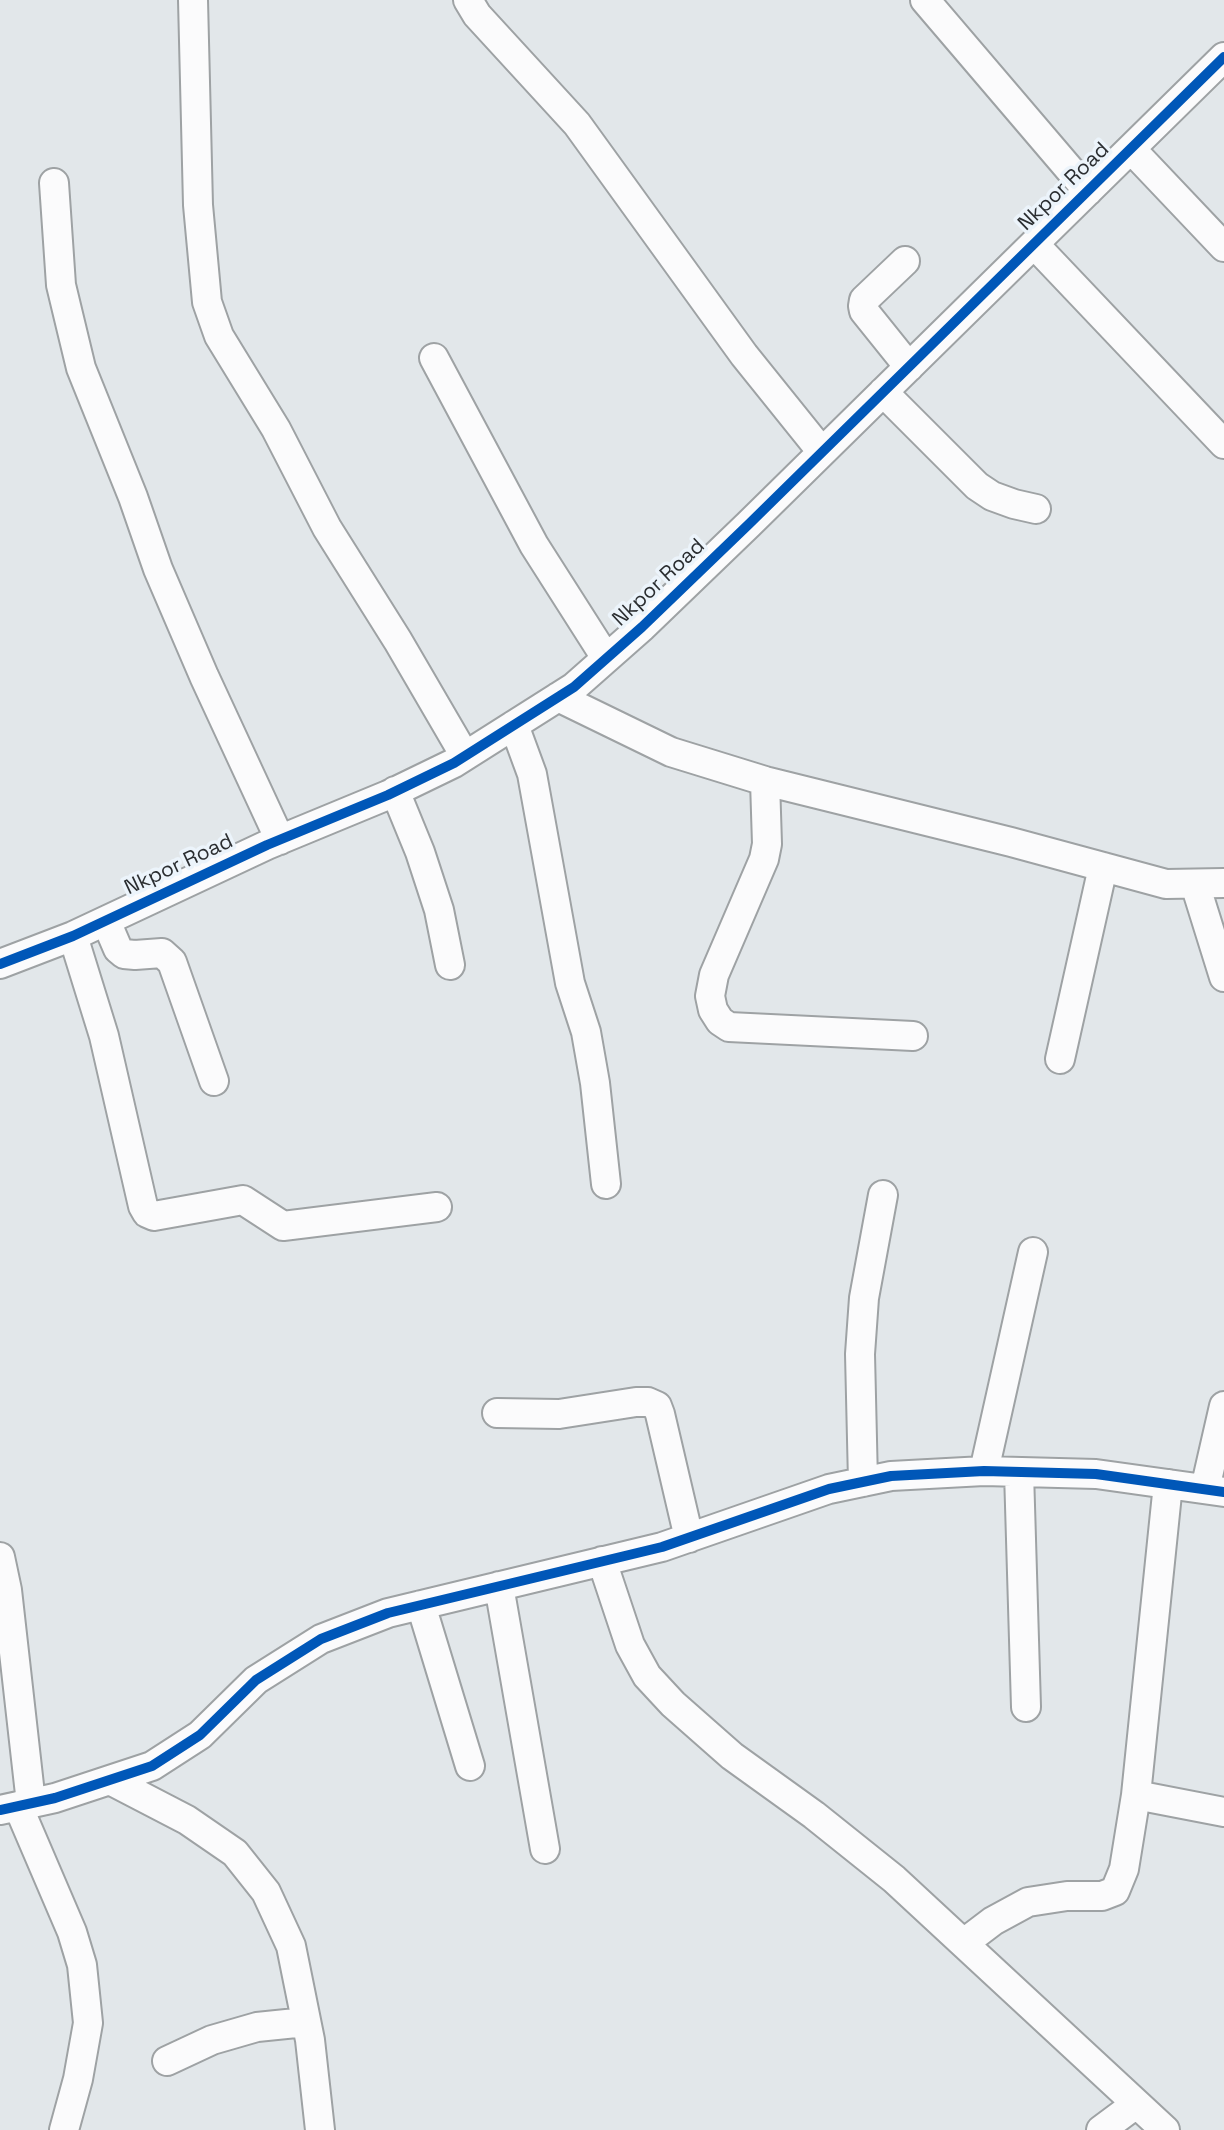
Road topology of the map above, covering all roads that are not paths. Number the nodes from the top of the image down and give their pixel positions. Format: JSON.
{"nodes":[{"id":1,"x":193,"y":0,"type":"edge"},
{"id":2,"x":468,"y":0,"type":"edge"},
{"id":3,"x":925,"y":0,"type":"edge"},
{"id":4,"x":1224,"y":57,"type":"edge"},
{"id":5,"x":1131,"y":149,"type":"junction"},
{"id":6,"x":54,"y":183,"type":"dead end"},
{"id":7,"x":1088,"y":191,"type":"junction"},
{"id":8,"x":1034,"y":244,"type":"junction"},
{"id":9,"x":1224,"y":247,"type":"edge"},
{"id":10,"x":905,"y":261,"type":"dead end"},
{"id":11,"x":434,"y":358,"type":"dead end"},
{"id":12,"x":909,"y":367,"type":"junction"},
{"id":13,"x":883,"y":392,"type":"junction"},
{"id":14,"x":1224,"y":444,"type":"edge"},
{"id":15,"x":822,"y":453,"type":"junction"},
{"id":16,"x":1036,"y":509,"type":"dead end"},
{"id":17,"x":606,"y":658,"type":"junction"},
{"id":18,"x":558,"y":697,"type":"junction"},
{"id":19,"x":514,"y":725,"type":"junction"},
{"id":20,"x":465,"y":756,"type":"junction"},
{"id":21,"x":765,"y":781,"type":"junction"},
{"id":22,"x":395,"y":791,"type":"junction"},
{"id":23,"x":280,"y":839,"type":"junction"},
{"id":24,"x":1103,"y":867,"type":"junction"},
{"id":25,"x":1224,"y":883,"type":"edge"},
{"id":26,"x":1195,"y":884,"type":"junction"},
{"id":27,"x":106,"y":920,"type":"junction"},
{"id":28,"x":73,"y":936,"type":"junction"},
{"id":29,"x":0,"y":964,"type":"edge"},
{"id":30,"x":450,"y":964,"type":"dead end"},
{"id":31,"x":1224,"y":977,"type":"edge"},
{"id":32,"x":913,"y":1036,"type":"dead end"},
{"id":33,"x":1060,"y":1059,"type":"dead end"},
{"id":34,"x":214,"y":1081,"type":"dead end"},
{"id":35,"x":606,"y":1184,"type":"dead end"},
{"id":36,"x":883,"y":1195,"type":"dead end"},
{"id":37,"x":437,"y":1207,"type":"dead end"},
{"id":38,"x":1033,"y":1252,"type":"dead end"},
{"id":39,"x":1224,"y":1406,"type":"edge"},
{"id":40,"x":497,"y":1413,"type":"dead end"},
{"id":41,"x":984,"y":1471,"type":"junction"},
{"id":42,"x":1019,"y":1472,"type":"junction"},
{"id":43,"x":863,"y":1482,"type":"junction"},
{"id":44,"x":1168,"y":1484,"type":"junction"},
{"id":45,"x":1215,"y":1490,"type":"edge"},
{"id":46,"x":689,"y":1538,"type":"junction"},
{"id":47,"x":0,"y":1556,"type":"edge"},
{"id":48,"x":602,"y":1562,"type":"junction"},
{"id":49,"x":499,"y":1586,"type":"junction"},
{"id":50,"x":421,"y":1605,"type":"junction"},
{"id":51,"x":1026,"y":1707,"type":"dead end"},
{"id":52,"x":470,"y":1766,"type":"dead end"},
{"id":53,"x":110,"y":1780,"type":"junction"},
{"id":54,"x":1136,"y":1795,"type":"junction"},
{"id":55,"x":16,"y":1807,"type":"edge"},
{"id":56,"x":1224,"y":1812,"type":"edge"},
{"id":57,"x":544,"y":1849,"type":"dead end"},
{"id":58,"x":964,"y":1943,"type":"junction"},
{"id":59,"x":306,"y":2022,"type":"junction"},
{"id":60,"x":167,"y":2062,"type":"dead end"},
{"id":61,"x":1136,"y":2104,"type":"junction"},
{"id":62,"x":64,"y":2130,"type":"edge"},
{"id":63,"x":320,"y":2130,"type":"edge"},
{"id":64,"x":1101,"y":2130,"type":"edge"},
{"id":65,"x":1165,"y":2130,"type":"edge"}],
"edges":[{"from":1,"to":20,"type":"street"},
{"from":2,"to":15,"type":"street"},
{"from":3,"to":7,"type":"street"},
{"from":4,"to":5,"type":"street","name":"Nkpor Road"},
{"from":5,"to":7,"type":"street","name":"Nkpor Road"},
{"from":5,"to":9,"type":"street"},
{"from":6,"to":23,"type":"street"},
{"from":7,"to":8,"type":"street","name":"Nkpor Road"},
{"from":8,"to":12,"type":"street","name":"Nkpor Road"},
{"from":8,"to":14,"type":"street"},
{"from":10,"to":12,"type":"street"},
{"from":11,"to":17,"type":"street"},
{"from":12,"to":13,"type":"street","name":"Nkpor Road"},
{"from":13,"to":15,"type":"street","name":"Nkpor Road"},
{"from":13,"to":16,"type":"street"},
{"from":15,"to":17,"type":"street","name":"Nkpor Road"},
{"from":17,"to":18,"type":"street","name":"Nkpor Road"},
{"from":18,"to":19,"type":"street","name":"Nkpor Road"},
{"from":18,"to":21,"type":"street"},
{"from":19,"to":20,"type":"street","name":"Nkpor Road"},
{"from":19,"to":35,"type":"street"},
{"from":20,"to":22,"type":"street","name":"Nkpor Road"},
{"from":21,"to":24,"type":"street"},
{"from":21,"to":32,"type":"street"},
{"from":22,"to":23,"type":"street","name":"Nkpor Road"},
{"from":22,"to":30,"type":"street"},
{"from":23,"to":27,"type":"street","name":"Nkpor Road"},
{"from":24,"to":26,"type":"street"},
{"from":24,"to":33,"type":"street"},
{"from":25,"to":26,"type":"street"},
{"from":26,"to":31,"type":"street"},
{"from":27,"to":28,"type":"street","name":"Nkpor Road"},
{"from":27,"to":34,"type":"street"},
{"from":28,"to":29,"type":"street","name":"Nkpor Road"},
{"from":28,"to":37,"type":"street"},
{"from":36,"to":43,"type":"street"},
{"from":38,"to":41,"type":"street"},
{"from":39,"to":45,"type":"street"},
{"from":40,"to":46,"type":"street"},
{"from":41,"to":42,"type":"street"},
{"from":41,"to":43,"type":"street"},
{"from":42,"to":44,"type":"street"},
{"from":42,"to":51,"type":"street"},
{"from":43,"to":46,"type":"street"},
{"from":44,"to":45,"type":"street"},
{"from":44,"to":54,"type":"street"},
{"from":46,"to":48,"type":"street"},
{"from":47,"to":55,"type":"street"},
{"from":48,"to":49,"type":"street"},
{"from":48,"to":58,"type":"street"},
{"from":49,"to":50,"type":"street"},
{"from":49,"to":57,"type":"street"},
{"from":50,"to":52,"type":"street"},
{"from":50,"to":53,"type":"street"},
{"from":53,"to":55,"type":"street"},
{"from":53,"to":59,"type":"street"},
{"from":54,"to":56,"type":"street"},
{"from":54,"to":58,"type":"street"},
{"from":55,"to":62,"type":"street"},
{"from":58,"to":61,"type":"street"},
{"from":59,"to":60,"type":"street"},
{"from":59,"to":63,"type":"street"},
{"from":61,"to":64,"type":"street"},
{"from":61,"to":65,"type":"street"}]}
